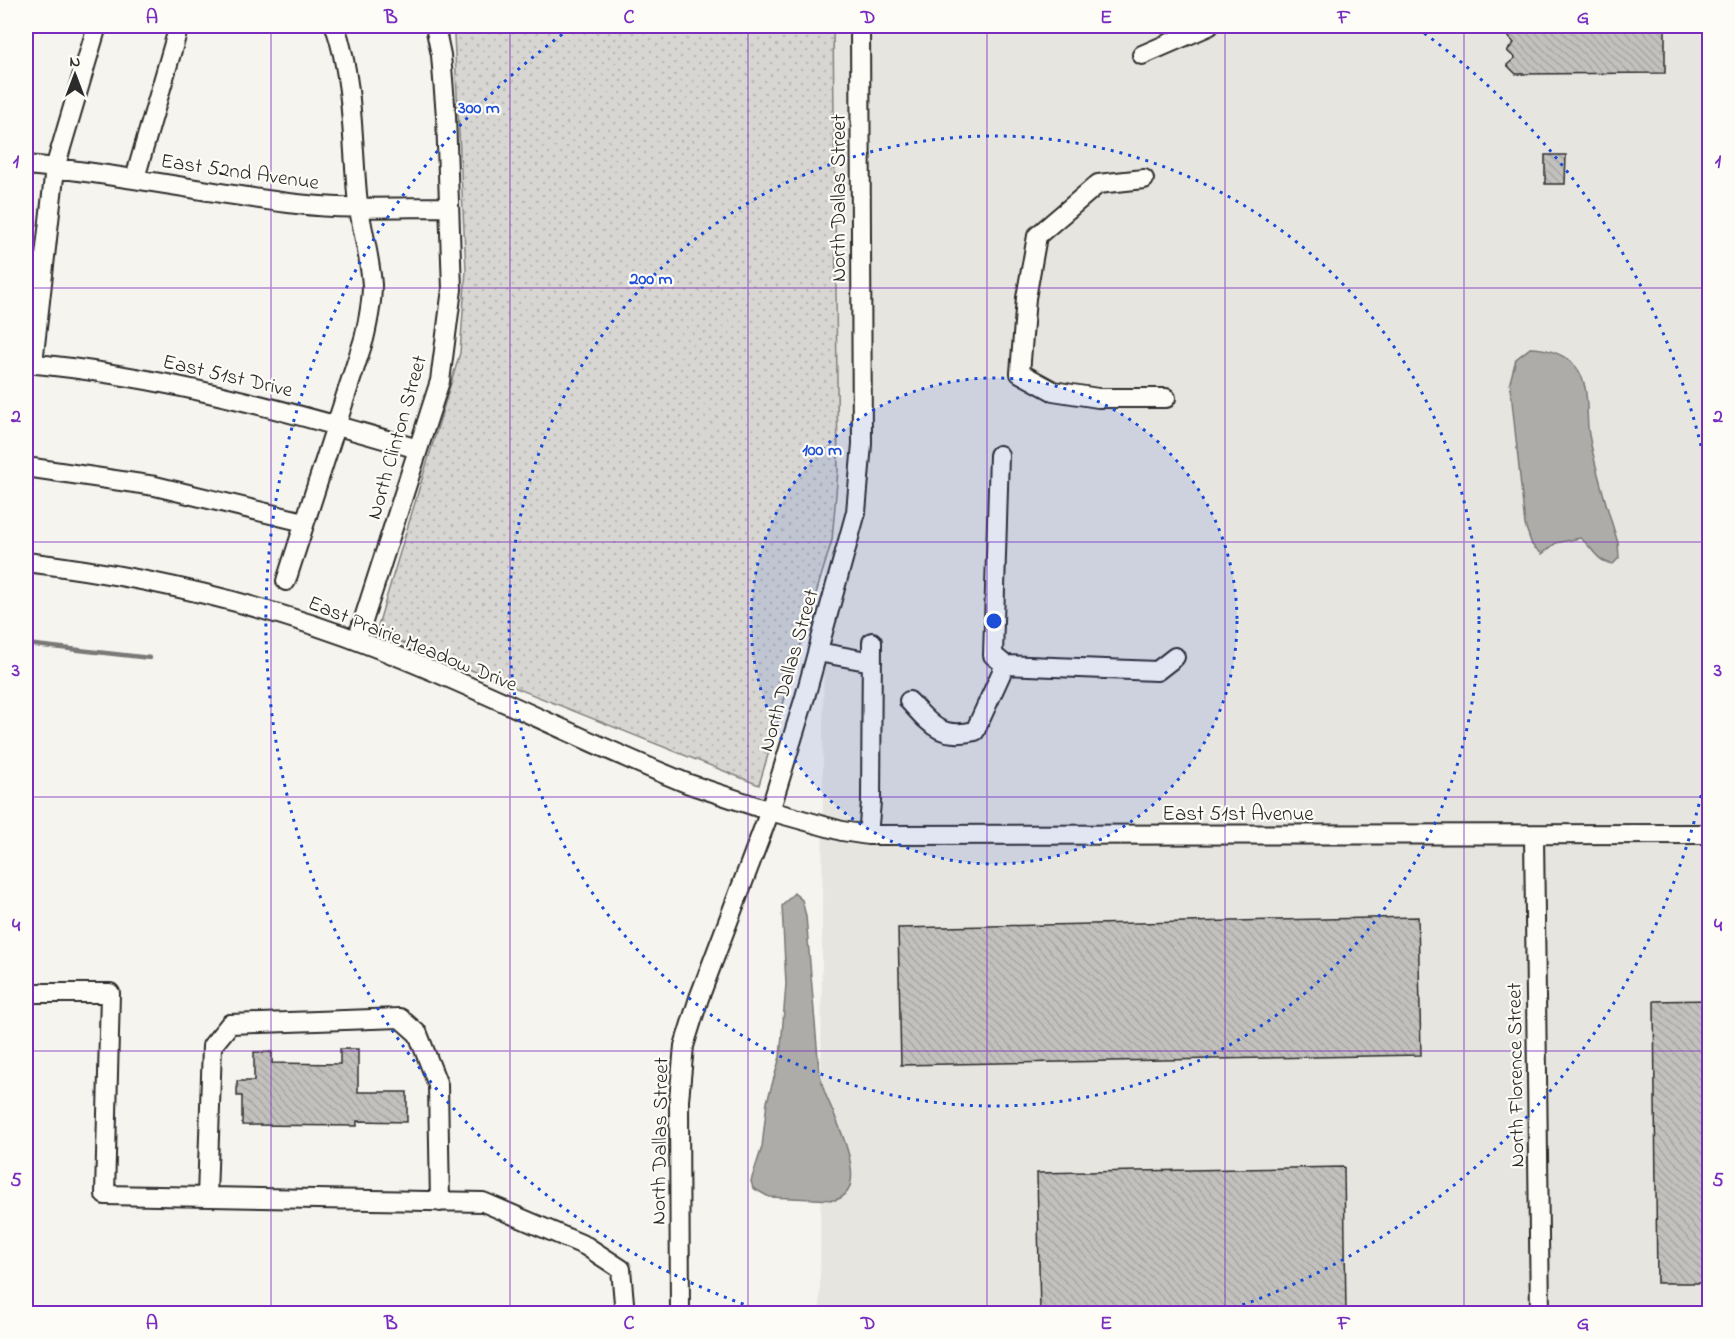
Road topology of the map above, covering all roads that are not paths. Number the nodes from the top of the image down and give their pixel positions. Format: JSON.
{"nodes":[{"id":1,"x":97,"y":26,"type":"edge"},
{"id":2,"x":179,"y":26,"type":"edge"},
{"id":3,"x":335,"y":26,"type":"edge"},
{"id":4,"x":435,"y":26,"type":"edge"},
{"id":5,"x":860,"y":26,"type":"edge"},
{"id":6,"x":1209,"y":26,"type":"edge"},
{"id":7,"x":1142,"y":56,"type":"dead end"},
{"id":8,"x":26,"y":165,"type":"edge"},
{"id":9,"x":55,"y":168,"type":"junction"},
{"id":10,"x":135,"y":177,"type":"junction"},
{"id":11,"x":1144,"y":179,"type":"dead end"},
{"id":12,"x":448,"y":207,"type":"junction"},
{"id":13,"x":358,"y":208,"type":"junction"},
{"id":14,"x":29,"y":363,"type":"edge"},
{"id":15,"x":1166,"y":398,"type":"dead end"},
{"id":16,"x":336,"y":425,"type":"junction"},
{"id":17,"x":418,"y":449,"type":"junction"},
{"id":18,"x":999,"y":455,"type":"dead end"},
{"id":19,"x":26,"y":467,"type":"edge"},
{"id":20,"x":304,"y":522,"type":"junction"},
{"id":21,"x":26,"y":562,"type":"edge"},
{"id":22,"x":286,"y":581,"type":"dead end"},
{"id":23,"x":357,"y":640,"type":"junction"},
{"id":24,"x":872,"y":642,"type":"dead end"},
{"id":25,"x":818,"y":652,"type":"junction"},
{"id":26,"x":1175,"y":657,"type":"dead end"},
{"id":27,"x":872,"y":662,"type":"junction"},
{"id":28,"x":1005,"y":665,"type":"junction"},
{"id":29,"x":909,"y":701,"type":"dead end"},
{"id":30,"x":770,"y":811,"type":"junction"},
{"id":31,"x":1710,"y":834,"type":"edge"},
{"id":32,"x":868,"y":835,"type":"junction"},
{"id":33,"x":1534,"y":836,"type":"junction"},
{"id":34,"x":26,"y":993,"type":"edge"},
{"id":35,"x":207,"y":1197,"type":"junction"},
{"id":36,"x":440,"y":1202,"type":"junction"},
{"id":37,"x":625,"y":1314,"type":"edge"},
{"id":38,"x":680,"y":1314,"type":"edge"},
{"id":39,"x":1540,"y":1314,"type":"edge"}],
"edges":[{"from":1,"to":9,"type":"street"},
{"from":2,"to":10,"type":"street"},
{"from":3,"to":13,"type":"street"},
{"from":4,"to":12,"type":"street","name":"North Clinton Street"},
{"from":5,"to":25,"type":"street","name":"North Dallas Street"},
{"from":6,"to":7,"type":"street"},
{"from":8,"to":9,"type":"street","name":"East 52nd Avenue"},
{"from":9,"to":10,"type":"street","name":"East 52nd Avenue"},
{"from":9,"to":14,"type":"street"},
{"from":10,"to":13,"type":"street","name":"East 52nd Avenue"},
{"from":11,"to":15,"type":"street"},
{"from":12,"to":13,"type":"street","name":"East 52nd Avenue"},
{"from":12,"to":17,"type":"street","name":"North Clinton Street"},
{"from":13,"to":16,"type":"street"},
{"from":14,"to":16,"type":"street","name":"East 51st Drive"},
{"from":16,"to":17,"type":"street","name":"East 51st Drive"},
{"from":16,"to":20,"type":"street"},
{"from":17,"to":23,"type":"street","name":"North Clinton Street"},
{"from":18,"to":28,"type":"street"},
{"from":19,"to":20,"type":"street"},
{"from":20,"to":22,"type":"street"},
{"from":21,"to":23,"type":"street","name":"East Prairie Meadow Drive"},
{"from":23,"to":30,"type":"street","name":"East Prairie Meadow Drive"},
{"from":24,"to":27,"type":"street"},
{"from":25,"to":27,"type":"street"},
{"from":25,"to":30,"type":"street","name":"North Dallas Street"},
{"from":26,"to":28,"type":"street"},
{"from":27,"to":32,"type":"street"},
{"from":28,"to":29,"type":"street"},
{"from":30,"to":32,"type":"street","name":"East 51st Avenue"},
{"from":30,"to":38,"type":"street","name":"North Dallas Street"},
{"from":31,"to":33,"type":"street","name":"East 51st Avenue"},
{"from":32,"to":33,"type":"street","name":"East 51st Avenue"},
{"from":33,"to":39,"type":"street","name":"North Florence Street"},
{"from":34,"to":35,"type":"street"},
{"from":35,"to":36,"type":"street"},
{"from":35,"to":36,"type":"street"},
{"from":36,"to":37,"type":"street"}]}
